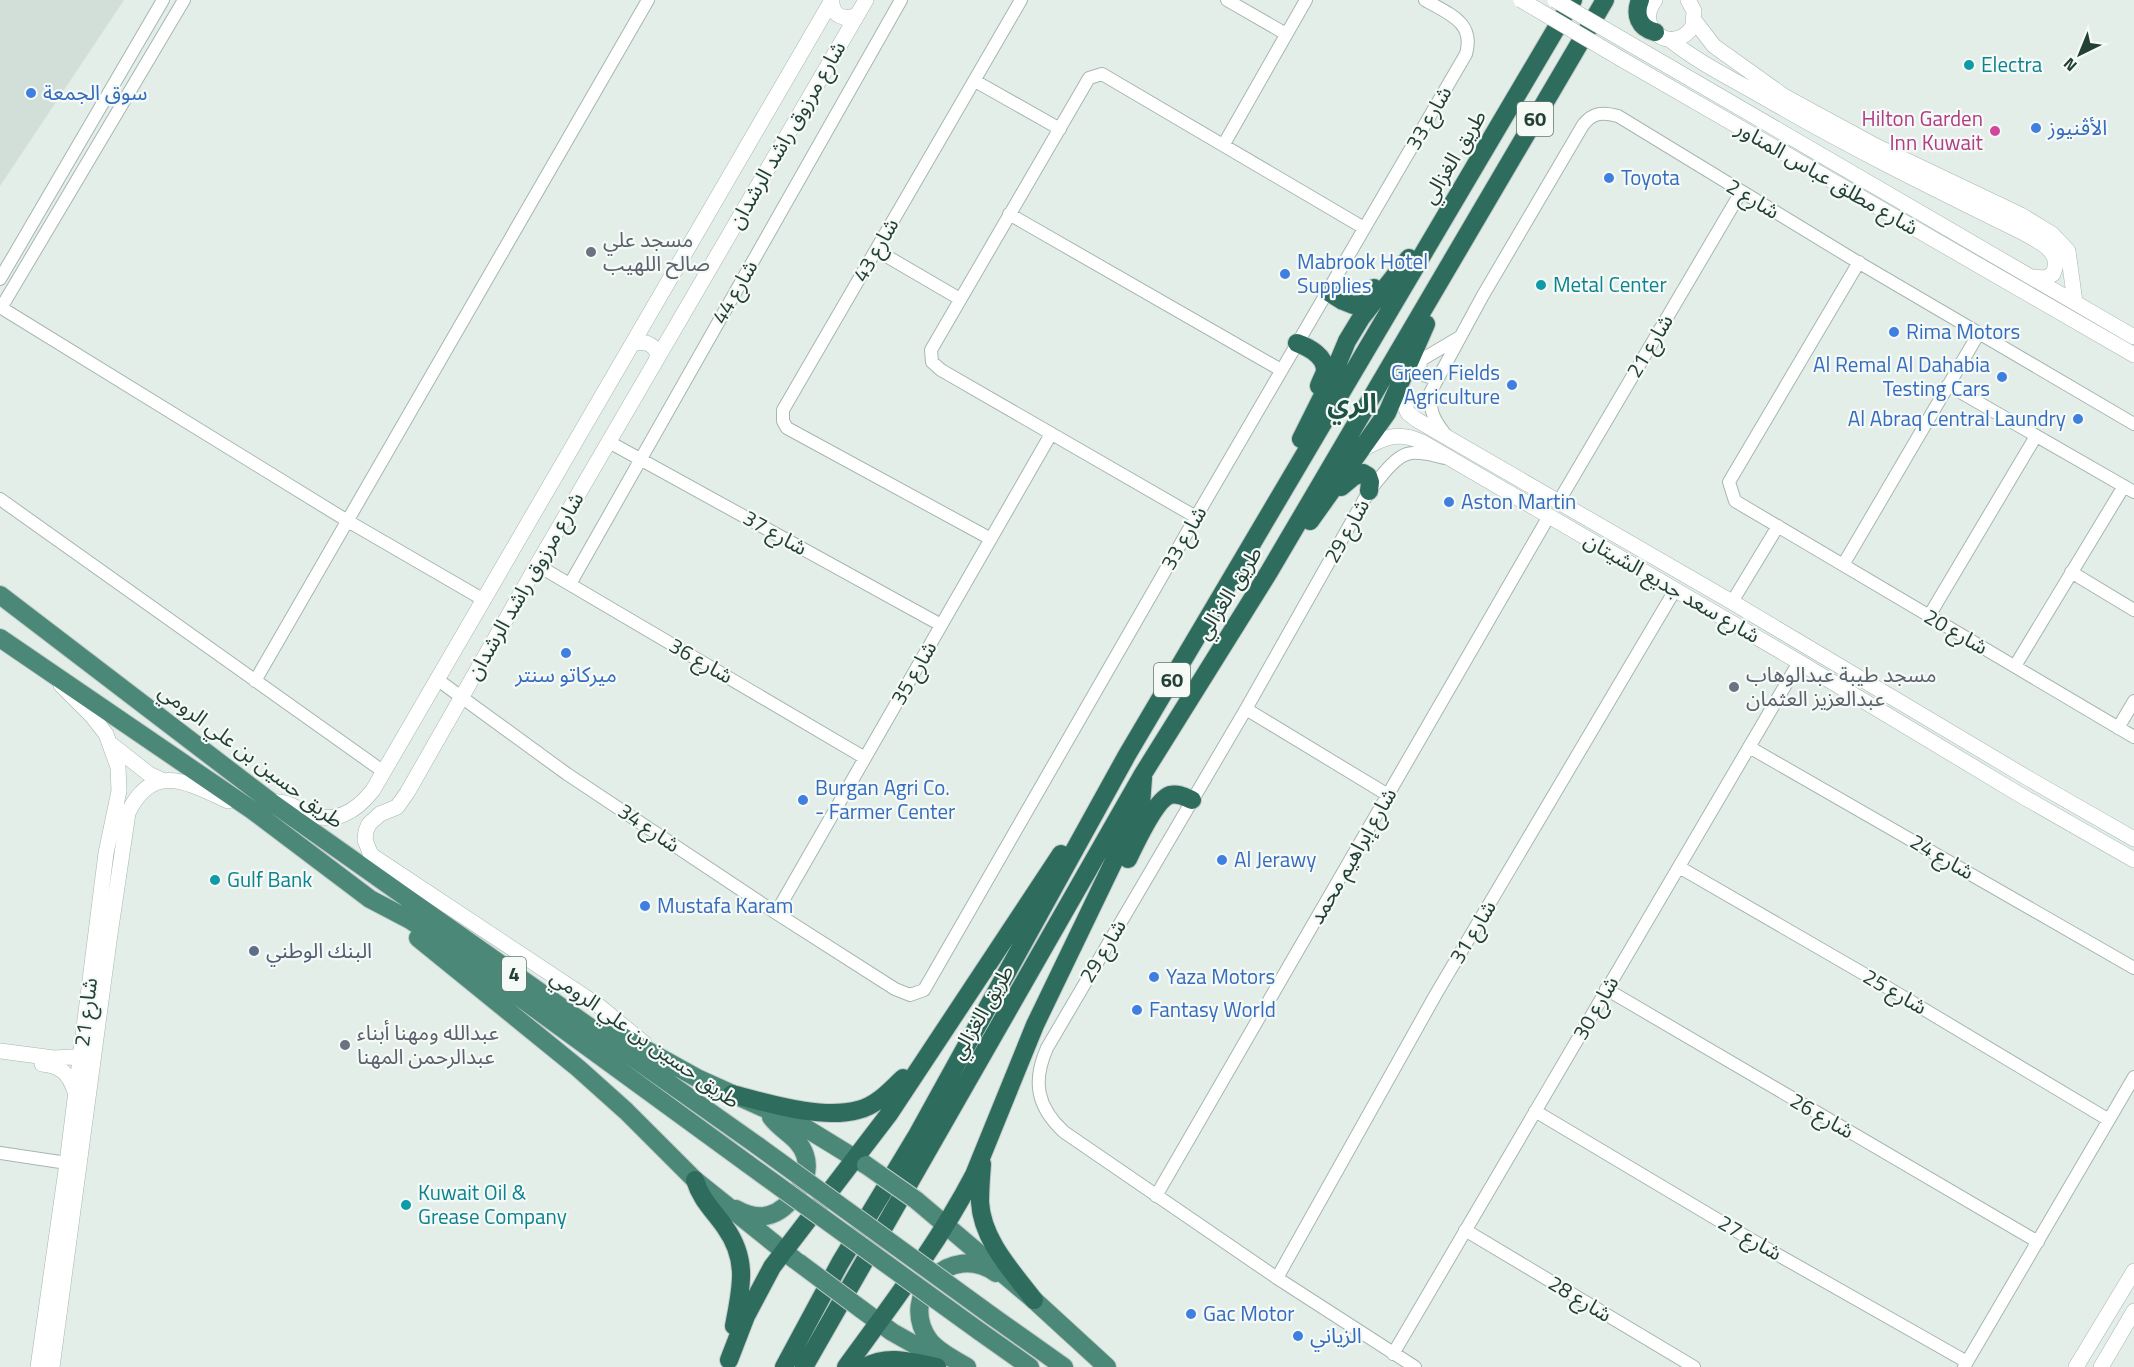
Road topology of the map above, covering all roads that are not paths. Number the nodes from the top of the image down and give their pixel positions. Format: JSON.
{"nodes":[{"id":1,"x":163,"y":0,"type":"edge"},
{"id":2,"x":184,"y":0,"type":"edge"},
{"id":3,"x":648,"y":0,"type":"edge"},
{"id":4,"x":832,"y":0,"type":"edge"},
{"id":5,"x":866,"y":0,"type":"edge"},
{"id":6,"x":901,"y":0,"type":"edge"},
{"id":7,"x":1021,"y":0,"type":"edge"},
{"id":8,"x":1227,"y":0,"type":"edge"},
{"id":9,"x":1306,"y":0,"type":"edge"},
{"id":10,"x":1425,"y":0,"type":"edge"},
{"id":11,"x":1521,"y":0,"type":"edge"},
{"id":12,"x":1555,"y":0,"type":"edge"},
{"id":13,"x":1573,"y":0,"type":"edge"},
{"id":14,"x":1605,"y":0,"type":"edge"},
{"id":15,"x":1640,"y":0,"type":"edge"},
{"id":16,"x":1655,"y":0,"type":"edge"},
{"id":17,"x":1694,"y":8,"type":"edge"},
{"id":18,"x":857,"y":15,"type":"junction"},
{"id":19,"x":1286,"y":34,"type":"junction"},
{"id":20,"x":1662,"y":36,"type":"junction"},
{"id":21,"x":975,"y":81,"type":"junction"},
{"id":22,"x":1060,"y":129,"type":"junction"},
{"id":23,"x":1224,"y":144,"type":"junction"},
{"id":24,"x":1869,"y":150,"type":"junction"},
{"id":25,"x":1741,"y":192,"type":"junction"},
{"id":26,"x":1009,"y":214,"type":"junction"},
{"id":27,"x":2018,"y":222,"type":"junction"},
{"id":28,"x":1441,"y":223,"type":"junction"},
{"id":29,"x":1364,"y":228,"type":"junction"},
{"id":30,"x":1466,"y":238,"type":"junction"},
{"id":31,"x":876,"y":250,"type":"junction"},
{"id":32,"x":1411,"y":256,"type":"junction"},
{"id":33,"x":1859,"y":262,"type":"junction"},
{"id":34,"x":2028,"y":277,"type":"junction"},
{"id":35,"x":0,"y":279,"type":"edge"},
{"id":36,"x":1327,"y":291,"type":"junction"},
{"id":37,"x":960,"y":299,"type":"junction"},
{"id":38,"x":2075,"y":302,"type":"junction"},
{"id":39,"x":1,"y":308,"type":"edge"},
{"id":40,"x":1979,"y":333,"type":"junction"},
{"id":41,"x":1462,"y":336,"type":"junction"},
{"id":42,"x":2134,"y":337,"type":"edge"},
{"id":43,"x":1297,"y":343,"type":"junction"},
{"id":44,"x":632,"y":344,"type":"junction"},
{"id":45,"x":2134,"y":355,"type":"edge"},
{"id":46,"x":656,"y":360,"type":"junction"},
{"id":47,"x":1281,"y":370,"type":"junction"},
{"id":48,"x":1440,"y":374,"type":"junction"},
{"id":49,"x":1948,"y":385,"type":"junction"},
{"id":50,"x":1397,"y":388,"type":"junction"},
{"id":51,"x":2134,"y":424,"type":"edge"},
{"id":52,"x":1304,"y":432,"type":"junction"},
{"id":53,"x":1051,"y":434,"type":"junction"},
{"id":54,"x":2036,"y":436,"type":"junction"},
{"id":55,"x":1449,"y":439,"type":"junction"},
{"id":56,"x":609,"y":442,"type":"junction"},
{"id":57,"x":1360,"y":450,"type":"junction"},
{"id":58,"x":639,"y":459,"type":"junction"},
{"id":59,"x":1451,"y":459,"type":"junction"},
{"id":60,"x":1503,"y":468,"type":"junction"},
{"id":61,"x":1492,"y":484,"type":"junction"},
{"id":62,"x":2129,"y":489,"type":"edge"},
{"id":63,"x":1540,"y":490,"type":"junction"},
{"id":64,"x":1369,"y":491,"type":"junction"},
{"id":65,"x":0,"y":499,"type":"edge"},
{"id":66,"x":1327,"y":500,"type":"junction"},
{"id":67,"x":1559,"y":501,"type":"junction"},
{"id":68,"x":1530,"y":505,"type":"junction"},
{"id":69,"x":1269,"y":514,"type":"junction"},
{"id":70,"x":1549,"y":516,"type":"junction"},
{"id":71,"x":1196,"y":517,"type":"junction"},
{"id":72,"x":346,"y":520,"type":"junction"},
{"id":73,"x":1778,"y":526,"type":"junction"},
{"id":74,"x":991,"y":539,"type":"junction"},
{"id":75,"x":537,"y":565,"type":"junction"},
{"id":76,"x":1843,"y":565,"type":"junction"},
{"id":77,"x":2072,"y":572,"type":"junction"},
{"id":78,"x":1269,"y":573,"type":"junction"},
{"id":79,"x":570,"y":584,"type":"junction"},
{"id":80,"x":1676,"y":590,"type":"junction"},
{"id":81,"x":0,"y":595,"type":"edge"},
{"id":82,"x":484,"y":600,"type":"junction"},
{"id":83,"x":1732,"y":602,"type":"junction"},
{"id":84,"x":2134,"y":610,"type":"edge"},
{"id":85,"x":1929,"y":616,"type":"junction"},
{"id":86,"x":941,"y":625,"type":"junction"},
{"id":87,"x":0,"y":638,"type":"edge"},
{"id":88,"x":1799,"y":662,"type":"junction"},
{"id":89,"x":2014,"y":666,"type":"junction"},
{"id":90,"x":56,"y":678,"type":"junction"},
{"id":91,"x":438,"y":680,"type":"junction"},
{"id":92,"x":255,"y":681,"type":"junction"},
{"id":93,"x":462,"y":697,"type":"junction"},
{"id":94,"x":2134,"y":701,"type":"edge"},
{"id":95,"x":1246,"y":709,"type":"junction"},
{"id":96,"x":2118,"y":728,"type":"junction"},
{"id":97,"x":408,"y":733,"type":"junction"},
{"id":98,"x":2134,"y":737,"type":"edge"},
{"id":99,"x":112,"y":745,"type":"junction"},
{"id":100,"x":1749,"y":747,"type":"junction"},
{"id":101,"x":432,"y":749,"type":"junction"},
{"id":102,"x":1127,"y":755,"type":"junction"},
{"id":103,"x":865,"y":758,"type":"junction"},
{"id":104,"x":2004,"y":764,"type":"junction"},
{"id":105,"x":384,"y":772,"type":"junction"},
{"id":106,"x":1143,"y":774,"type":"junction"},
{"id":107,"x":1995,"y":779,"type":"junction"},
{"id":108,"x":2031,"y":780,"type":"junction"},
{"id":109,"x":164,"y":781,"type":"junction"},
{"id":110,"x":373,"y":790,"type":"junction"},
{"id":111,"x":1388,"y":795,"type":"junction"},
{"id":112,"x":2022,"y":796,"type":"junction"},
{"id":113,"x":1192,"y":800,"type":"junction"},
{"id":114,"x":271,"y":802,"type":"junction"},
{"id":115,"x":252,"y":810,"type":"junction"},
{"id":116,"x":385,"y":812,"type":"junction"},
{"id":117,"x":118,"y":825,"type":"junction"},
{"id":118,"x":2134,"y":839,"type":"edge"},
{"id":119,"x":2134,"y":860,"type":"edge"},
{"id":120,"x":1678,"y":867,"type":"junction"},
{"id":121,"x":370,"y":898,"type":"junction"},
{"id":122,"x":1093,"y":906,"type":"junction"},
{"id":123,"x":776,"y":913,"type":"junction"},
{"id":124,"x":505,"y":968,"type":"junction"},
{"id":125,"x":2134,"y":968,"type":"edge"},
{"id":126,"x":864,"y":969,"type":"joint"},
{"id":127,"x":1606,"y":989,"type":"junction"},
{"id":128,"x":946,"y":1026,"type":"junction"},
{"id":129,"x":0,"y":1051,"type":"edge"},
{"id":130,"x":87,"y":1056,"type":"junction"},
{"id":131,"x":0,"y":1058,"type":"edge"},
{"id":132,"x":662,"y":1060,"type":"junction"},
{"id":133,"x":2134,"y":1077,"type":"edge"},
{"id":134,"x":732,"y":1094,"type":"junction"},
{"id":135,"x":76,"y":1095,"type":"junction"},
{"id":136,"x":768,"y":1110,"type":"junction"},
{"id":137,"x":1535,"y":1111,"type":"junction"},
{"id":138,"x":2109,"y":1120,"type":"junction"},
{"id":139,"x":0,"y":1153,"type":"edge"},
{"id":140,"x":982,"y":1156,"type":"junction"},
{"id":141,"x":860,"y":1162,"type":"junction"},
{"id":142,"x":67,"y":1163,"type":"junction"},
{"id":143,"x":695,"y":1180,"type":"junction"},
{"id":144,"x":1156,"y":1196,"type":"junction"},
{"id":145,"x":945,"y":1224,"type":"junction"},
{"id":146,"x":1465,"y":1230,"type":"junction"},
{"id":147,"x":2038,"y":1242,"type":"junction"},
{"id":148,"x":791,"y":1257,"type":"junction"},
{"id":149,"x":2134,"y":1271,"type":"edge"},
{"id":150,"x":1277,"y":1278,"type":"junction"},
{"id":151,"x":1034,"y":1300,"type":"junction"},
{"id":152,"x":2134,"y":1311,"type":"edge"},
{"id":153,"x":879,"y":1322,"type":"junction"},
{"id":154,"x":1393,"y":1354,"type":"junction"},
{"id":155,"x":728,"y":1363,"type":"edge"},
{"id":156,"x":1966,"y":1365,"type":"edge"},
{"id":157,"x":38,"y":1367,"type":"edge"},
{"id":158,"x":52,"y":1367,"type":"edge"},
{"id":159,"x":783,"y":1367,"type":"edge"},
{"id":160,"x":804,"y":1367,"type":"edge"},
{"id":161,"x":846,"y":1367,"type":"edge"},
{"id":162,"x":865,"y":1367,"type":"edge"},
{"id":163,"x":937,"y":1367,"type":"edge"},
{"id":164,"x":957,"y":1367,"type":"edge"},
{"id":165,"x":967,"y":1367,"type":"edge"},
{"id":166,"x":1030,"y":1367,"type":"edge"},
{"id":167,"x":1064,"y":1367,"type":"edge"},
{"id":168,"x":1107,"y":1367,"type":"edge"},
{"id":169,"x":1415,"y":1367,"type":"edge"},
{"id":170,"x":1695,"y":1367,"type":"edge"},
{"id":171,"x":2076,"y":1367,"type":"edge"},
{"id":172,"x":2101,"y":1367,"type":"edge"}],
"edges":[{"from":1,"to":35,"type":"street"},
{"from":2,"to":39,"type":"street"},
{"from":3,"to":72,"type":"street"},
{"from":4,"to":18,"type":"street"},
{"from":4,"to":44,"type":"street","name":"شارع مرزوق راشد الرشدان"},
{"from":5,"to":18,"type":"street","name":"شارع مرزوق راشد الرشدان"},
{"from":6,"to":58,"type":"street","name":"شارع 44"},
{"from":7,"to":21,"type":"street","name":"شارع 43"},
{"from":8,"to":19,"type":"street"},
{"from":9,"to":19,"type":"street"},
{"from":10,"to":29,"type":"street","name":"شارع 33"},
{"from":11,"to":45,"type":"street","name":"شارع مطلق عباس المناور","bridge":true},
{"from":12,"to":34,"type":"street","name":"شارع مطلق عباس المناور","bridge":true},
{"from":13,"to":28,"type":"highway","name":"طريق الغزالي","number":"60"},
{"from":14,"to":30,"type":"highway","name":"طريق الغزالي","number":"60"},
{"from":15,"to":20,"type":"highway"},
{"from":16,"to":20,"type":"street"},
{"from":17,"to":20,"type":"street"},
{"from":17,"to":24,"type":"street"},
{"from":18,"to":46,"type":"street","name":"شارع مرزوق راشد الرشدان"},
{"from":19,"to":23,"type":"street"},
{"from":20,"to":24,"type":"street"},
{"from":21,"to":22,"type":"street"},
{"from":21,"to":31,"type":"street","name":"شارع 43"},
{"from":22,"to":23,"type":"street"},
{"from":22,"to":26,"type":"street"},
{"from":23,"to":29,"type":"street"},
{"from":24,"to":27,"type":"street"},
{"from":25,"to":33,"type":"street","name":"شارع 2"},
{"from":25,"to":41,"type":"street","name":"شارع 2"},
{"from":25,"to":67,"type":"street","name":"شارع 21"},
{"from":26,"to":37,"type":"street"},
{"from":26,"to":47,"type":"street"},
{"from":27,"to":34,"type":"street"},
{"from":27,"to":38,"type":"street"},
{"from":28,"to":32,"type":"highway"},
{"from":28,"to":69,"type":"highway","name":"طريق الغزالي","number":"60"},
{"from":29,"to":36,"type":"street","name":"شارع 33"},
{"from":30,"to":50,"type":"highway"},
{"from":30,"to":78,"type":"highway","name":"طريق الغزالي","number":"60"},
{"from":31,"to":37,"type":"street"},
{"from":31,"to":74,"type":"street","name":"شارع 43"},
{"from":32,"to":36,"type":"highway"},
{"from":32,"to":52,"type":"highway"},
{"from":33,"to":40,"type":"street","name":"شارع 2"},
{"from":33,"to":73,"type":"street","name":"شارع 20"},
{"from":34,"to":38,"type":"street","name":"شارع مطلق عباس المناور"},
{"from":36,"to":43,"type":"street","name":"شارع 33"},
{"from":37,"to":53,"type":"street"},
{"from":38,"to":42,"type":"street","name":"شارع مطلق عباس المناور"},
{"from":39,"to":72,"type":"street"},
{"from":40,"to":49,"type":"street"},
{"from":40,"to":51,"type":"street","name":"شارع 2"},
{"from":41,"to":48,"type":"street","name":"شارع 2"},
{"from":41,"to":48,"type":"street"},
{"from":43,"to":47,"type":"street","name":"شارع 33"},
{"from":43,"to":52,"type":"highway"},
{"from":44,"to":46,"type":"street"},
{"from":44,"to":82,"type":"street","name":"شارع مرزوق راشد الرشدان"},
{"from":46,"to":56,"type":"street","name":"شارع مرزوق راشد الرشدان"},
{"from":47,"to":71,"type":"street","name":"شارع 33"},
{"from":48,"to":55,"type":"street","name":"شارع 2"},
{"from":49,"to":54,"type":"street"},
{"from":49,"to":76,"type":"street"},
{"from":50,"to":55,"type":"street","name":"شارع سعد جديع الشيتان"},
{"from":50,"to":57,"type":"highway"},
{"from":52,"to":69,"type":"highway"},
{"from":53,"to":71,"type":"street"},
{"from":53,"to":74,"type":"street","name":"شارع 35"},
{"from":54,"to":62,"type":"street"},
{"from":54,"to":85,"type":"street"},
{"from":55,"to":60,"type":"street","name":"شارع سعد جديع الشيتان"},
{"from":56,"to":58,"type":"street","name":"شارع 37"},
{"from":56,"to":75,"type":"street","name":"شارع مرزوق راشد الرشدان"},
{"from":57,"to":59,"type":"street","name":"شارع سعد جديع الشيتان"},
{"from":57,"to":66,"type":"highway"},
{"from":58,"to":79,"type":"street","name":"شارع 44"},
{"from":58,"to":86,"type":"street","name":"شارع 37"},
{"from":59,"to":61,"type":"street","name":"شارع سعد جديع الشيتان"},
{"from":59,"to":64,"type":"street","name":"شارع 29"},
{"from":60,"to":61,"type":"street"},
{"from":60,"to":63,"type":"street","name":"شارع سعد جديع الشيتان"},
{"from":61,"to":68,"type":"street","name":"شارع سعد جديع الشيتان"},
{"from":62,"to":77,"type":"street"},
{"from":63,"to":67,"type":"street","name":"شارع سعد جديع الشيتان"},
{"from":63,"to":68,"type":"street"},
{"from":64,"to":66,"type":"highway"},
{"from":64,"to":95,"type":"street","name":"شارع 29"},
{"from":65,"to":92,"type":"street"},
{"from":66,"to":78,"type":"highway"},
{"from":67,"to":83,"type":"street","name":"شارع سعد جديع الشيتان"},
{"from":68,"to":70,"type":"street","name":"شارع سعد جديع الشيتان"},
{"from":69,"to":102,"type":"highway","name":"طريق الغزالي","number":"60"},
{"from":70,"to":80,"type":"street","name":"شارع سعد جديع الشيتان"},
{"from":70,"to":111,"type":"street","name":"شارع إبراهيم محمد"},
{"from":71,"to":126,"type":"street","name":"شارع 33"},
{"from":72,"to":82,"type":"street"},
{"from":72,"to":92,"type":"street"},
{"from":73,"to":76,"type":"street","name":"شارع 20"},
{"from":73,"to":83,"type":"street"},
{"from":74,"to":86,"type":"street","name":"شارع 35"},
{"from":75,"to":79,"type":"street","name":"شارع 36"},
{"from":75,"to":93,"type":"street","name":"شارع مرزوق راشد الرشدان"},
{"from":76,"to":85,"type":"street","name":"شارع 20"},
{"from":77,"to":84,"type":"street"},
{"from":77,"to":89,"type":"street"},
{"from":78,"to":106,"type":"highway","name":"طريق الغزالي","number":"60"},
{"from":79,"to":103,"type":"street","name":"شارع 36"},
{"from":80,"to":88,"type":"street","name":"شارع سعد جديع الشيتان"},
{"from":80,"to":150,"type":"street","name":"شارع 31"},
{"from":81,"to":114,"type":"highway","name":"طريق حسين بن علي الرومي","number":"4"},
{"from":82,"to":91,"type":"street","name":"شارع مرزوق راشد الرشدان"},
{"from":83,"to":104,"type":"street","name":"شارع سعد جديع الشيتان"},
{"from":85,"to":89,"type":"street","name":"شارع 20"},
{"from":86,"to":103,"type":"street","name":"شارع 35"},
{"from":87,"to":90,"type":"highway","name":"طريق حسين بن علي الرومي","number":"4"},
{"from":88,"to":100,"type":"street","name":"شارع 30"},
{"from":88,"to":107,"type":"street","name":"شارع سعد جديع الشيتان"},
{"from":89,"to":96,"type":"street","name":"شارع 20"},
{"from":90,"to":99,"type":"street","name":"شارع 21"},
{"from":90,"to":115,"type":"highway","name":"طريق حسين بن علي الرومي","number":"4"},
{"from":91,"to":93,"type":"street","name":"شارع 34"},
{"from":91,"to":97,"type":"street","name":"شارع مرزوق راشد الرشدان"},
{"from":92,"to":105,"type":"street"},
{"from":93,"to":101,"type":"street","name":"شارع مرزوق راشد الرشدان"},
{"from":93,"to":123,"type":"street","name":"شارع 34"},
{"from":94,"to":96,"type":"street"},
{"from":95,"to":111,"type":"street"},
{"from":95,"to":113,"type":"street","name":"شارع 29"},
{"from":96,"to":98,"type":"street","name":"شارع 20"},
{"from":97,"to":101,"type":"street"},
{"from":97,"to":105,"type":"street","name":"شارع مرزوق راشد الرشدان"},
{"from":99,"to":109,"type":"street"},
{"from":99,"to":117,"type":"street","name":"شارع 21"},
{"from":100,"to":120,"type":"street","name":"شارع 30"},
{"from":100,"to":125,"type":"street","name":"شارع 24"},
{"from":101,"to":116,"type":"street","name":"شارع مرزوق راشد الرشدان"},
{"from":102,"to":128,"type":"highway"},
{"from":102,"to":159,"type":"highway","name":"طريق الغزالي","number":"60"},
{"from":103,"to":123,"type":"street","name":"شارع 35"},
{"from":104,"to":107,"type":"street"},
{"from":104,"to":108,"type":"street","name":"شارع سعد جديع الشيتان"},
{"from":105,"to":110,"type":"street","name":"شارع مرزوق راشد الرشدان"},
{"from":106,"to":122,"type":"highway"},
{"from":106,"to":160,"type":"highway","name":"طريق الغزالي","number":"60"},
{"from":107,"to":112,"type":"street","name":"شارع سعد جديع الشيتان"},
{"from":108,"to":112,"type":"street"},
{"from":108,"to":118,"type":"street","name":"شارع سعد جديع الشيتان"},
{"from":109,"to":115,"type":"street"},
{"from":109,"to":117,"type":"street","name":"شارع 21"},
{"from":110,"to":114,"type":"street","name":"شارع مرزوق راشد الرشدان"},
{"from":110,"to":116,"type":"street"},
{"from":111,"to":144,"type":"street","name":"شارع إبراهيم محمد"},
{"from":112,"to":119,"type":"street","name":"شارع سعد جديع الشيتان"},
{"from":113,"to":122,"type":"highway"},
{"from":113,"to":144,"type":"street","name":"شارع 29"},
{"from":114,"to":124,"type":"highway","name":"طريق حسين بن علي الرومي","number":"4"},
{"from":115,"to":121,"type":"highway","name":"طريق حسين بن علي الرومي","number":"4"},
{"from":116,"to":132,"type":"street","name":"شارع مرزوق راشد الرشدان"},
{"from":117,"to":130,"type":"street","name":"شارع 21"},
{"from":120,"to":127,"type":"street","name":"شارع 30"},
{"from":120,"to":138,"type":"street","name":"شارع 25"},
{"from":121,"to":143,"type":"highway"},
{"from":121,"to":166,"type":"highway","name":"طريق حسين بن علي الرومي","number":"4","bridge":true},
{"from":122,"to":140,"type":"highway"},
{"from":123,"to":126,"type":"street","name":"شارع 34"},
{"from":124,"to":132,"type":"highway"},
{"from":124,"to":167,"type":"highway","name":"طريق حسين بن علي الرومي","number":"4","bridge":true},
{"from":127,"to":137,"type":"street","name":"شارع 30"},
{"from":127,"to":147,"type":"street","name":"شارع 26"},
{"from":128,"to":134,"type":"highway"},
{"from":128,"to":141,"type":"highway"},
{"from":129,"to":130,"type":"street"},
{"from":130,"to":135,"type":"street","name":"شارع 21"},
{"from":130,"to":158,"type":"street","name":"شارع 21"},
{"from":131,"to":135,"type":"street"},
{"from":132,"to":134,"type":"highway"},
{"from":133,"to":138,"type":"street"},
{"from":134,"to":136,"type":"highway"},
{"from":135,"to":142,"type":"street","name":"شارع 21"},
{"from":136,"to":141,"type":"highway"},
{"from":136,"to":143,"type":"highway"},
{"from":137,"to":146,"type":"street","name":"شارع 30"},
{"from":137,"to":156,"type":"street","name":"شارع 27"},
{"from":138,"to":147,"type":"street"},
{"from":139,"to":142,"type":"street"},
{"from":140,"to":145,"type":"highway"},
{"from":140,"to":151,"type":"highway"},
{"from":141,"to":145,"type":"highway","bridge":true},
{"from":141,"to":148,"type":"highway"},
{"from":142,"to":157,"type":"street","name":"شارع 21"},
{"from":143,"to":148,"type":"highway"},
{"from":143,"to":155,"type":"highway"},
{"from":144,"to":150,"type":"street","name":"شارع 29"},
{"from":145,"to":151,"type":"highway"},
{"from":145,"to":153,"type":"highway"},
{"from":146,"to":154,"type":"street","name":"شارع 30"},
{"from":146,"to":170,"type":"street","name":"شارع 28"},
{"from":147,"to":156,"type":"street"},
{"from":148,"to":153,"type":"highway","bridge":true},
{"from":148,"to":155,"type":"highway"},
{"from":149,"to":171,"type":"street"},
{"from":150,"to":154,"type":"street","name":"شارع 29"},
{"from":151,"to":165,"type":"highway"},
{"from":151,"to":168,"type":"highway"},
{"from":152,"to":172,"type":"street"},
{"from":153,"to":161,"type":"highway"},
{"from":153,"to":164,"type":"highway"},
{"from":154,"to":169,"type":"street","name":"شارع 29"},
{"from":162,"to":163,"type":"highway"}]}
